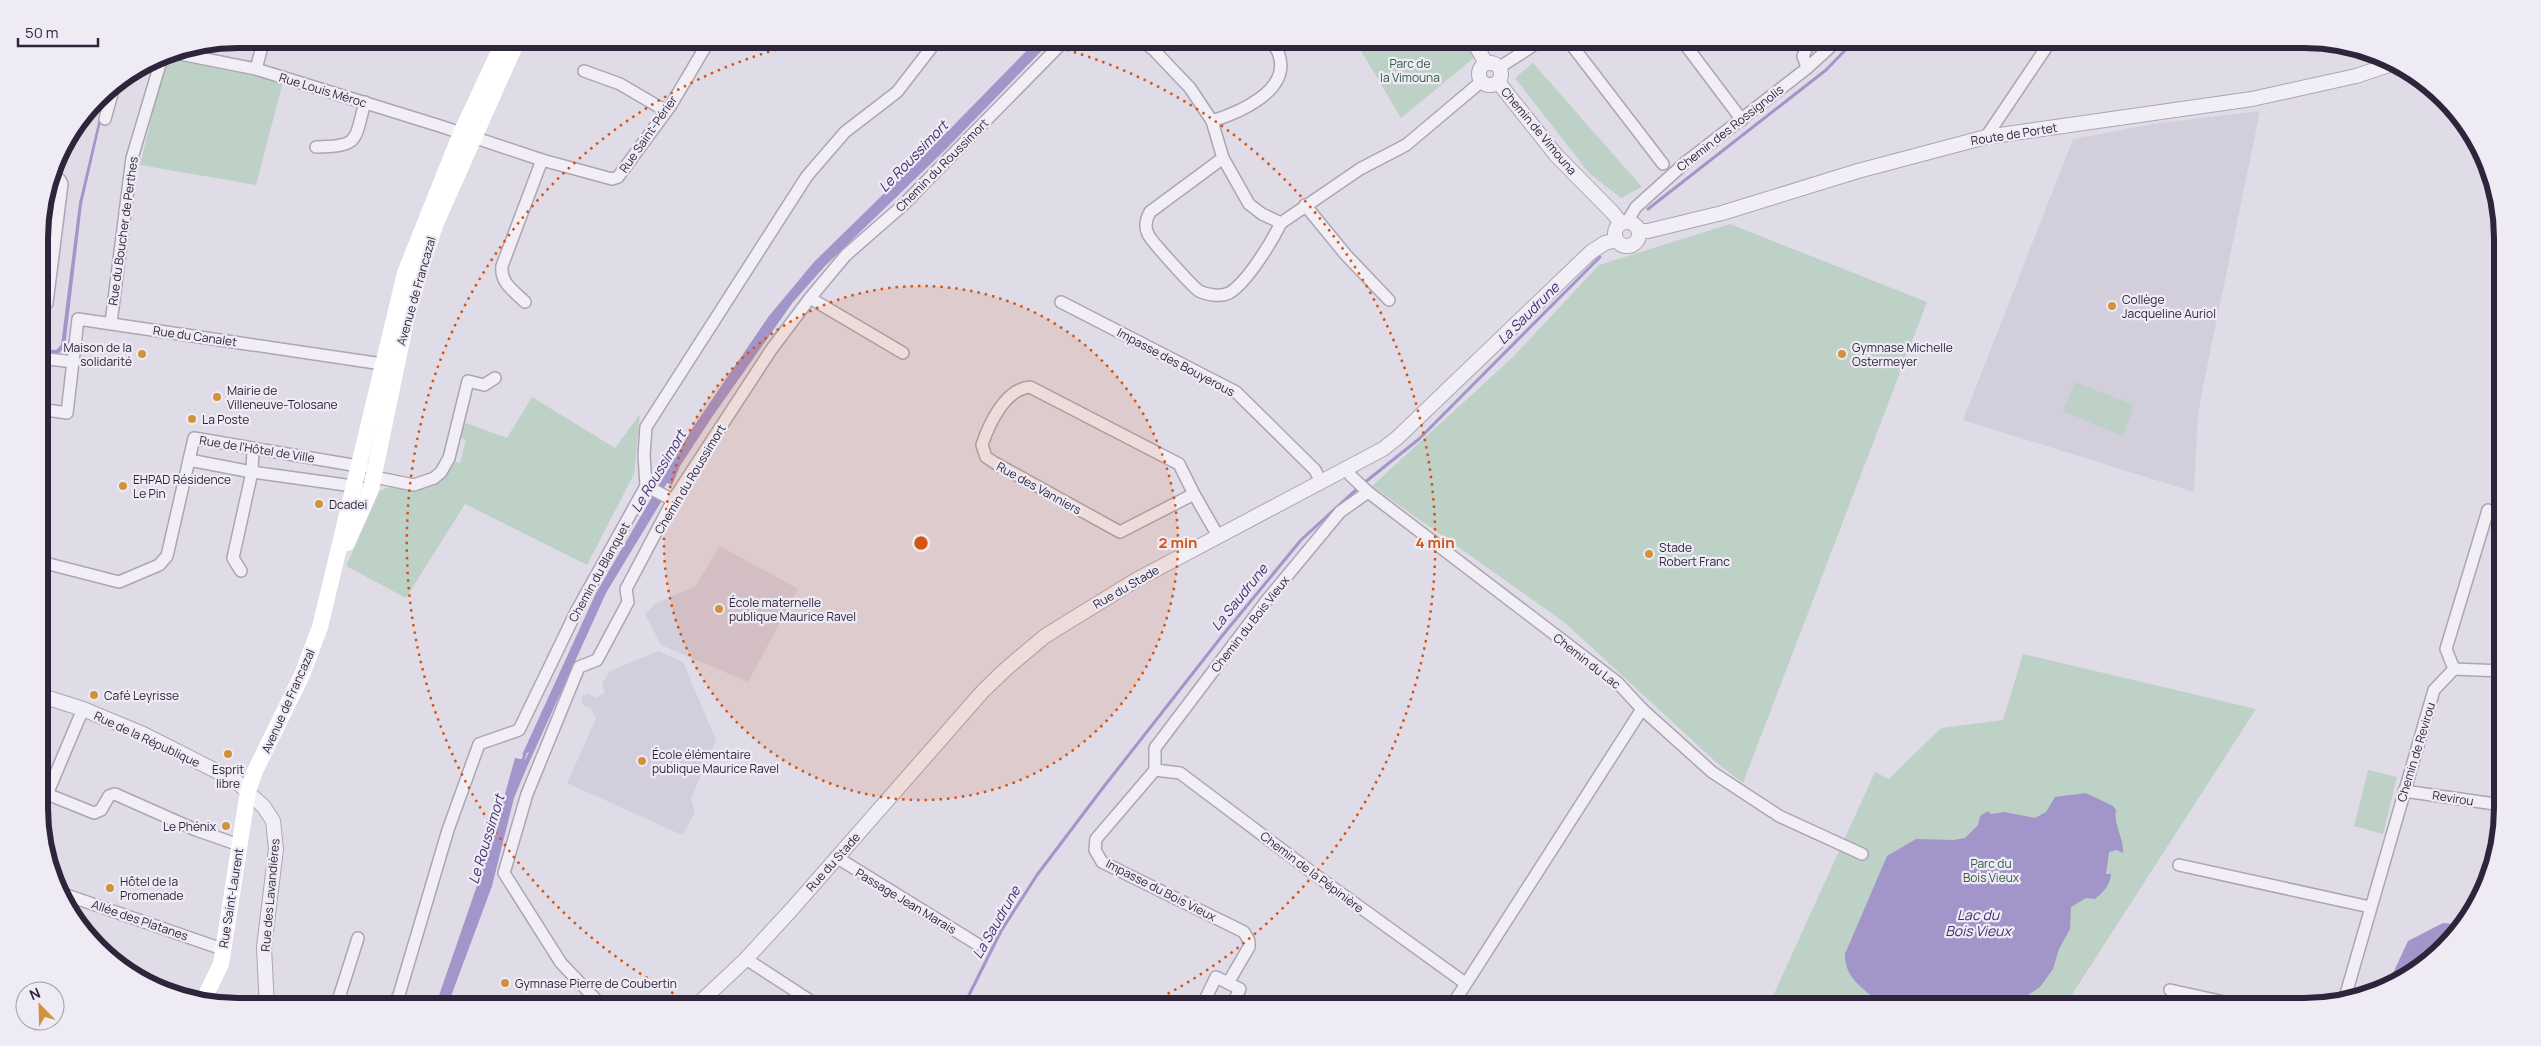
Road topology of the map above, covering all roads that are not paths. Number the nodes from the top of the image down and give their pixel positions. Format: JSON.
{"nodes":[{"id":1,"x":262,"y":48,"type":"edge"},
{"id":2,"x":502,"y":48,"type":"edge"},
{"id":3,"x":513,"y":48,"type":"edge"},
{"id":4,"x":704,"y":48,"type":"edge"},
{"id":5,"x":931,"y":48,"type":"edge"},
{"id":6,"x":1057,"y":48,"type":"edge"},
{"id":7,"x":1152,"y":48,"type":"edge"},
{"id":8,"x":1275,"y":48,"type":"edge"},
{"id":9,"x":1477,"y":48,"type":"edge"},
{"id":10,"x":1529,"y":48,"type":"edge"},
{"id":11,"x":1574,"y":48,"type":"edge"},
{"id":12,"x":1688,"y":48,"type":"edge"},
{"id":13,"x":1804,"y":48,"type":"edge"},
{"id":14,"x":1829,"y":48,"type":"edge"},
{"id":15,"x":2046,"y":48,"type":"edge"},
{"id":16,"x":185,"y":55,"type":"edge"},
{"id":17,"x":1486,"y":63,"type":"junction"},
{"id":18,"x":160,"y":64,"type":"edge"},
{"id":19,"x":2385,"y":66,"type":"edge"},
{"id":20,"x":1500,"y":67,"type":"junction"},
{"id":21,"x":1807,"y":67,"type":"junction"},
{"id":22,"x":256,"y":69,"type":"junction"},
{"id":23,"x":584,"y":70,"type":"dead end"},
{"id":24,"x":1482,"y":81,"type":"junction"},
{"id":25,"x":1498,"y":82,"type":"junction"},
{"id":26,"x":112,"y":95,"type":"edge"},
{"id":27,"x":365,"y":102,"type":"junction"},
{"id":28,"x":666,"y":110,"type":"junction"},
{"id":29,"x":105,"y":119,"type":"dead end"},
{"id":30,"x":1742,"y":120,"type":"junction"},
{"id":31,"x":1212,"y":121,"type":"junction"},
{"id":32,"x":468,"y":135,"type":"junction"},
{"id":33,"x":1986,"y":137,"type":"junction"},
{"id":34,"x":316,"y":146,"type":"dead end"},
{"id":35,"x":1223,"y":158,"type":"junction"},
{"id":36,"x":542,"y":160,"type":"junction"},
{"id":37,"x":1663,"y":164,"type":"dead end"},
{"id":38,"x":57,"y":179,"type":"edge"},
{"id":39,"x":1305,"y":206,"type":"junction"},
{"id":40,"x":1281,"y":222,"type":"junction"},
{"id":41,"x":1624,"y":222,"type":"junction"},
{"id":42,"x":1639,"y":231,"type":"junction"},
{"id":43,"x":1616,"y":240,"type":"junction"},
{"id":44,"x":810,"y":298,"type":"junction"},
{"id":45,"x":1389,"y":300,"type":"dead end"},
{"id":46,"x":525,"y":302,"type":"dead end"},
{"id":47,"x":1061,"y":302,"type":"dead end"},
{"id":48,"x":47,"y":303,"type":"edge"},
{"id":49,"x":111,"y":323,"type":"junction"},
{"id":50,"x":903,"y":353,"type":"dead end"},
{"id":51,"x":47,"y":359,"type":"edge"},
{"id":52,"x":74,"y":362,"type":"junction"},
{"id":53,"x":390,"y":365,"type":"junction"},
{"id":54,"x":495,"y":378,"type":"dead end"},
{"id":55,"x":47,"y":410,"type":"edge"},
{"id":56,"x":253,"y":449,"type":"junction"},
{"id":57,"x":188,"y":460,"type":"junction"},
{"id":58,"x":360,"y":465,"type":"junction"},
{"id":59,"x":252,"y":472,"type":"junction"},
{"id":60,"x":1348,"y":472,"type":"junction"},
{"id":61,"x":374,"y":478,"type":"junction"},
{"id":62,"x":1320,"y":480,"type":"junction"},
{"id":63,"x":646,"y":486,"type":"junction"},
{"id":64,"x":354,"y":487,"type":"junction"},
{"id":65,"x":1366,"y":490,"type":"junction"},
{"id":66,"x":1194,"y":494,"type":"junction"},
{"id":67,"x":674,"y":500,"type":"junction"},
{"id":68,"x":2488,"y":510,"type":"dead end"},
{"id":69,"x":1218,"y":536,"type":"junction"},
{"id":70,"x":47,"y":564,"type":"edge"},
{"id":71,"x":241,"y":571,"type":"dead end"},
{"id":72,"x":330,"y":579,"type":"junction"},
{"id":73,"x":2454,"y":669,"type":"junction"},
{"id":74,"x":2494,"y":671,"type":"edge"},
{"id":75,"x":47,"y":698,"type":"edge"},
{"id":76,"x":83,"y":709,"type":"junction"},
{"id":77,"x":1642,"y":709,"type":"junction"},
{"id":78,"x":1155,"y":770,"type":"junction"},
{"id":79,"x":2404,"y":790,"type":"junction"},
{"id":80,"x":248,"y":791,"type":"junction"},
{"id":81,"x":47,"y":794,"type":"joint"},
{"id":82,"x":2494,"y":804,"type":"edge"},
{"id":83,"x":239,"y":845,"type":"junction"},
{"id":84,"x":1862,"y":854,"type":"dead end"},
{"id":85,"x":836,"y":857,"type":"junction"},
{"id":86,"x":2179,"y":866,"type":"dead end"},
{"id":87,"x":70,"y":898,"type":"edge"},
{"id":88,"x":2370,"y":907,"type":"junction"},
{"id":89,"x":358,"y":938,"type":"dead end"},
{"id":90,"x":977,"y":944,"type":"dead end"},
{"id":91,"x":222,"y":949,"type":"junction"},
{"id":92,"x":746,"y":959,"type":"junction"},
{"id":93,"x":1228,"y":983,"type":"junction"},
{"id":94,"x":1465,"y":983,"type":"junction"},
{"id":95,"x":2170,"y":990,"type":"dead end"},
{"id":96,"x":2346,"y":994,"type":"edge"},
{"id":97,"x":206,"y":996,"type":"edge"},
{"id":98,"x":267,"y":998,"type":"edge"},
{"id":99,"x":339,"y":998,"type":"edge"},
{"id":100,"x":397,"y":998,"type":"edge"},
{"id":101,"x":594,"y":998,"type":"edge"},
{"id":102,"x":705,"y":998,"type":"edge"},
{"id":103,"x":806,"y":998,"type":"edge"},
{"id":104,"x":1206,"y":998,"type":"edge"},
{"id":105,"x":1236,"y":998,"type":"edge"},
{"id":106,"x":1456,"y":998,"type":"edge"},
{"id":107,"x":2206,"y":998,"type":"edge"}],
"edges":[{"from":1,"to":22,"type":"street"},
{"from":2,"to":32,"type":"main road","name":"Avenue de Francazal"},
{"from":3,"to":32,"type":"main road","name":"Avenue de Francazal"},
{"from":4,"to":28,"type":"street","name":"Rue Saint-Périer"},
{"from":5,"to":63,"type":"street"},
{"from":6,"to":44,"type":"street","name":"Chemin du Roussimort"},
{"from":7,"to":31,"type":"street"},
{"from":8,"to":31,"type":"street"},
{"from":9,"to":17,"type":"street"},
{"from":10,"to":20,"type":"street"},
{"from":11,"to":37,"type":"street"},
{"from":12,"to":30,"type":"street"},
{"from":13,"to":21,"type":"street"},
{"from":14,"to":21,"type":"street","name":"Chemin des Rossignolis"},
{"from":15,"to":33,"type":"street"},
{"from":16,"to":22,"type":"street","name":"Rue Louis Méroc"},
{"from":17,"to":20,"type":"street"},
{"from":17,"to":24,"type":"street"},
{"from":18,"to":49,"type":"street","name":"Rue du Boucher de Perthes"},
{"from":19,"to":33,"type":"street","name":"Route de Portet"},
{"from":20,"to":25,"type":"street"},
{"from":21,"to":30,"type":"street","name":"Chemin des Rossignolis"},
{"from":22,"to":27,"type":"street","name":"Rue Louis Méroc"},
{"from":23,"to":28,"type":"street"},
{"from":24,"to":25,"type":"street"},
{"from":24,"to":39,"type":"street"},
{"from":25,"to":41,"type":"street","name":"Chemin de Vimouna"},
{"from":26,"to":29,"type":"street"},
{"from":27,"to":32,"type":"street","name":"Rue Louis Méroc"},
{"from":27,"to":34,"type":"street"},
{"from":28,"to":36,"type":"street","name":"Rue Saint-Périer"},
{"from":30,"to":41,"type":"street","name":"Chemin des Rossignolis"},
{"from":31,"to":35,"type":"street"},
{"from":32,"to":36,"type":"street","name":"Rue Saint-Périer"},
{"from":32,"to":53,"type":"main road","name":"Avenue de Francazal"},
{"from":33,"to":42,"type":"street","name":"Route de Portet"},
{"from":35,"to":40,"type":"street"},
{"from":35,"to":40,"type":"street"},
{"from":36,"to":46,"type":"street"},
{"from":38,"to":48,"type":"street"},
{"from":39,"to":40,"type":"street"},
{"from":39,"to":45,"type":"street"},
{"from":41,"to":42,"type":"street"},
{"from":41,"to":43,"type":"street"},
{"from":42,"to":43,"type":"street"},
{"from":43,"to":60,"type":"street","name":"Rue du Stade"},
{"from":44,"to":50,"type":"street"},
{"from":44,"to":67,"type":"street","name":"Chemin du Roussimort"},
{"from":47,"to":62,"type":"street","name":"Impasse des Bouyerous"},
{"from":49,"to":52,"type":"street","name":"Rue du Canalet"},
{"from":49,"to":53,"type":"street","name":"Rue du Canalet"},
{"from":51,"to":52,"type":"street"},
{"from":52,"to":55,"type":"street","name":"Rue du Canalet"},
{"from":53,"to":58,"type":"main road","name":"Avenue de Francazal"},
{"from":53,"to":61,"type":"main road","name":"Avenue de Francazal"},
{"from":54,"to":61,"type":"street"},
{"from":56,"to":57,"type":"street","name":"Rue de l'Hôtel de Ville"},
{"from":56,"to":58,"type":"street","name":"Rue de l'Hôtel de Ville"},
{"from":56,"to":59,"type":"street"},
{"from":57,"to":59,"type":"street","name":"Rue de l'Hôtel de Ville"},
{"from":57,"to":70,"type":"street"},
{"from":58,"to":61,"type":"street","name":"Rue de l'Hôtel de Ville"},
{"from":58,"to":64,"type":"main road","name":"Avenue de Francazal"},
{"from":59,"to":64,"type":"street","name":"Rue de l'Hôtel de Ville"},
{"from":59,"to":71,"type":"street"},
{"from":60,"to":62,"type":"street","name":"Rue du Stade"},
{"from":60,"to":65,"type":"street","name":"Chemin du Lac"},
{"from":61,"to":64,"type":"street","name":"Rue de l'Hôtel de Ville"},
{"from":61,"to":72,"type":"main road","name":"Avenue de Francazal"},
{"from":62,"to":69,"type":"street","name":"Rue du Stade"},
{"from":63,"to":67,"type":"street"},
{"from":63,"to":100,"type":"street","name":"Chemin du Blanquet"},
{"from":64,"to":72,"type":"main road","name":"Avenue de Francazal"},
{"from":65,"to":77,"type":"street","name":"Chemin du Lac"},
{"from":65,"to":78,"type":"street","name":"Chemin du Bois Vieux"},
{"from":66,"to":66,"type":"street","name":"Rue des Vanniers"},
{"from":66,"to":69,"type":"street","name":"Rue des Vanniers"},
{"from":67,"to":101,"type":"street","name":"Chemin du Roussimort"},
{"from":68,"to":73,"type":"street"},
{"from":69,"to":85,"type":"street","name":"Rue du Stade"},
{"from":72,"to":80,"type":"main road","name":"Avenue de Francazal"},
{"from":73,"to":74,"type":"street"},
{"from":73,"to":79,"type":"street","name":"Chemin de Revirou"},
{"from":75,"to":76,"type":"street","name":"Rue de la République"},
{"from":76,"to":80,"type":"street","name":"Rue de la République"},
{"from":76,"to":81,"type":"street"},
{"from":77,"to":84,"type":"street","name":"Chemin du Lac"},
{"from":77,"to":94,"type":"street"},
{"from":78,"to":93,"type":"street","name":"Impasse du Bois Vieux"},
{"from":78,"to":94,"type":"street","name":"Chemin de la Pépinière"},
{"from":79,"to":82,"type":"street","name":"Revirou"},
{"from":79,"to":88,"type":"street","name":"Chemin de Revirou"},
{"from":80,"to":83,"type":"main road","name":"Rue Saint-Laurent"},
{"from":80,"to":98,"type":"street","name":"Rue des Lavandières"},
{"from":81,"to":83,"type":"street"},
{"from":83,"to":91,"type":"main road","name":"Rue Saint-Laurent"},
{"from":85,"to":90,"type":"street","name":"Passage Jean Marais"},
{"from":85,"to":92,"type":"street","name":"Rue du Stade"},
{"from":86,"to":88,"type":"street"},
{"from":87,"to":91,"type":"street","name":"Allée des Platanes"},
{"from":88,"to":96,"type":"street","name":"Chemin de Revirou"},
{"from":89,"to":99,"type":"street"},
{"from":91,"to":97,"type":"main road","name":"Rue Saint-Laurent"},
{"from":92,"to":102,"type":"street","name":"Rue du Stade"},
{"from":92,"to":103,"type":"street"},
{"from":93,"to":104,"type":"street"},
{"from":93,"to":105,"type":"street"},
{"from":94,"to":106,"type":"street"},
{"from":95,"to":107,"type":"street"}]}
